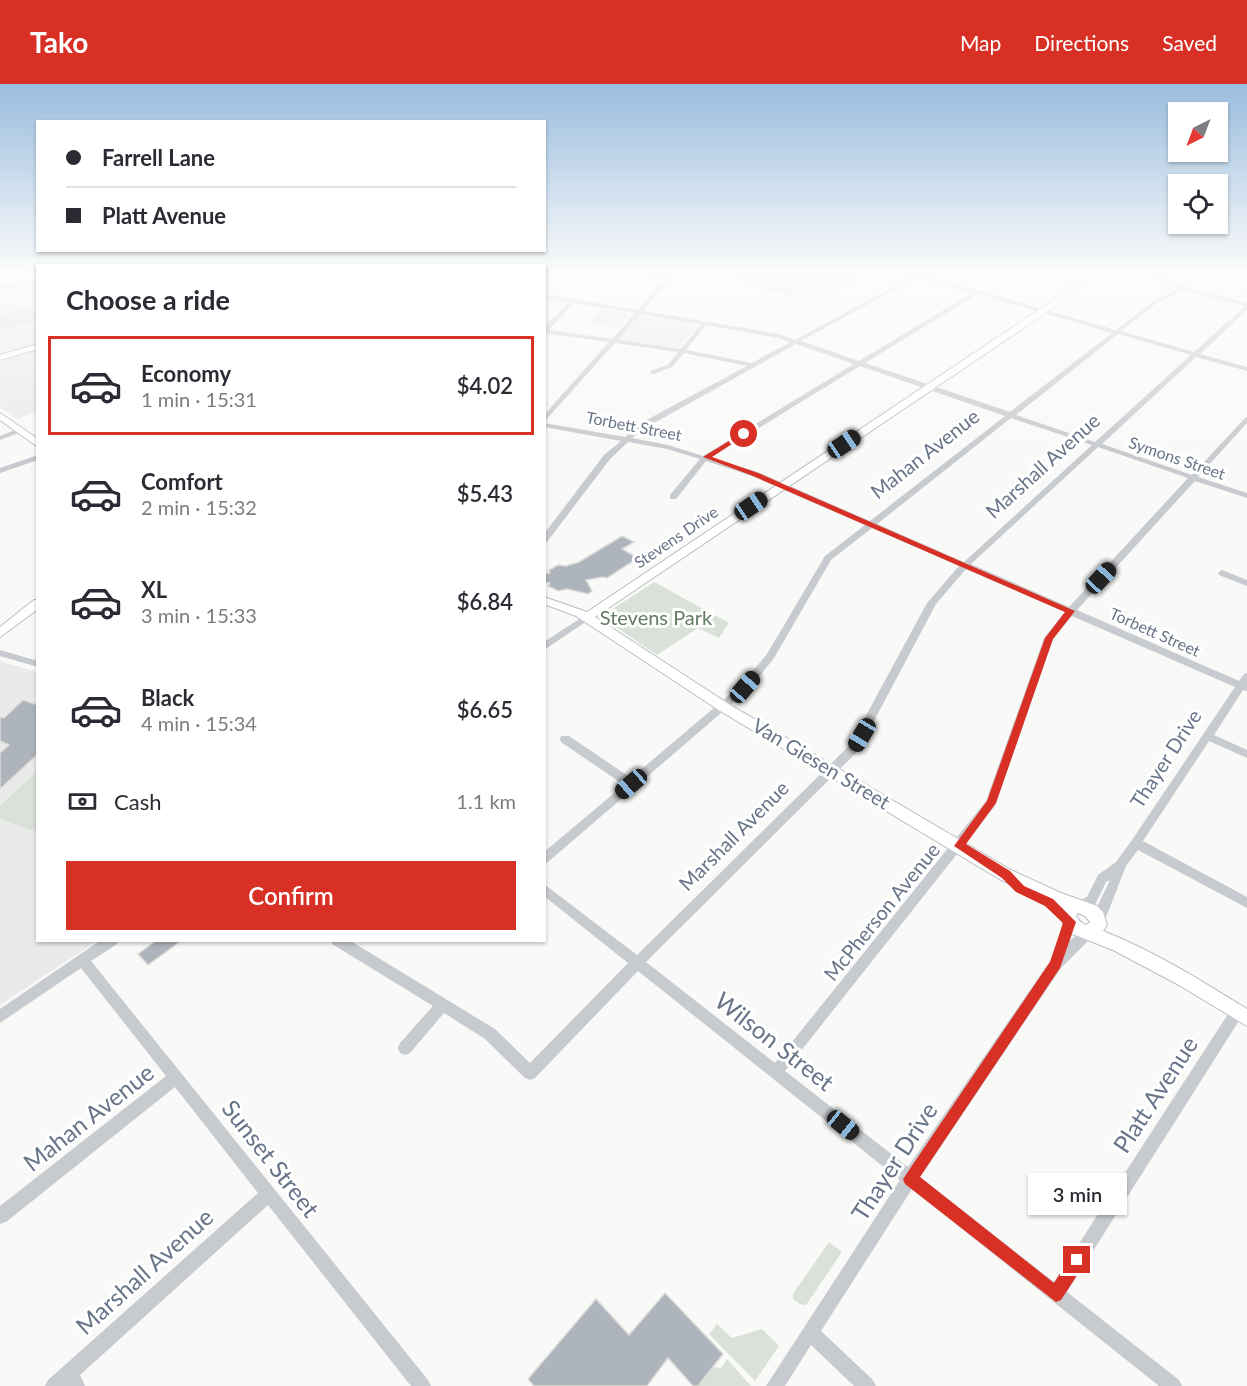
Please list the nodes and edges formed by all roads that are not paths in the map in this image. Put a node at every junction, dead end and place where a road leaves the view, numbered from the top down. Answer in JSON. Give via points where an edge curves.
{"nodes":[{"id":1,"x":564,"y":334,"type":"edge"},
{"id":2,"x":619,"y":334,"type":"edge"},
{"id":3,"x":697,"y":334,"type":"edge"},
{"id":4,"x":769,"y":334,"type":"edge"},
{"id":5,"x":810,"y":334,"type":"edge"},
{"id":6,"x":909,"y":334,"type":"edge"},
{"id":7,"x":1009,"y":334,"type":"edge"},
{"id":8,"x":1114,"y":334,"type":"edge"},
{"id":9,"x":1122,"y":334,"type":"edge"},
{"id":10,"x":1219,"y":334,"type":"edge"},
{"id":11,"x":613,"y":341,"type":"junction"},
{"id":12,"x":797,"y":341,"type":"junction"},
{"id":13,"x":36,"y":347,"type":"edge"},
{"id":14,"x":683,"y":351,"type":"junction"},
{"id":15,"x":1197,"y":355,"type":"junction"},
{"id":16,"x":0,"y":358,"type":"edge"},
{"id":17,"x":861,"y":363,"type":"junction"},
{"id":18,"x":753,"y":365,"type":"junction"},
{"id":19,"x":1247,"y":369,"type":"edge"},
{"id":20,"x":652,"y":372,"type":"dead end"},
{"id":21,"x":930,"y":386,"type":"junction"},
{"id":22,"x":1010,"y":414,"type":"junction"},
{"id":23,"x":0,"y":416,"type":"edge"},
{"id":24,"x":546,"y":418,"type":"edge"},
{"id":25,"x":1247,"y":419,"type":"edge"},
{"id":26,"x":546,"y":425,"type":"edge"},
{"id":27,"x":20,"y":431,"type":"junction"},
{"id":28,"x":0,"y":438,"type":"edge"},
{"id":29,"x":625,"y":439,"type":"junction"},
{"id":30,"x":36,"y":441,"type":"edge"},
{"id":31,"x":1098,"y":445,"type":"junction"},
{"id":32,"x":706,"y":457,"type":"junction"},
{"id":33,"x":36,"y":458,"type":"edge"},
{"id":34,"x":0,"y":471,"type":"edge"},
{"id":35,"x":1194,"y":478,"type":"junction"},
{"id":36,"x":782,"y":486,"type":"junction"},
{"id":37,"x":1247,"y":496,"type":"edge"},
{"id":38,"x":672,"y":497,"type":"dead end"},
{"id":39,"x":870,"y":524,"type":"junction"},
{"id":40,"x":546,"y":537,"type":"edge"},
{"id":41,"x":964,"y":566,"type":"junction"},
{"id":42,"x":1222,"y":573,"type":"dead end"},
{"id":43,"x":1247,"y":583,"type":"edge"},
{"id":44,"x":546,"y":601,"type":"edge"},
{"id":45,"x":36,"y":605,"type":"edge"},
{"id":46,"x":1071,"y":611,"type":"junction"},
{"id":47,"x":587,"y":618,"type":"junction"},
{"id":48,"x":0,"y":633,"type":"edge"},
{"id":49,"x":546,"y":646,"type":"edge"},
{"id":50,"x":0,"y":653,"type":"edge"},
{"id":51,"x":36,"y":663,"type":"edge"},
{"id":52,"x":1245,"y":683,"type":"edge"},
{"id":53,"x":722,"y":706,"type":"junction"},
{"id":54,"x":1207,"y":736,"type":"junction"},
{"id":55,"x":565,"y":739,"type":"dead end"},
{"id":56,"x":1247,"y":754,"type":"edge"},
{"id":57,"x":831,"y":770,"type":"junction"},
{"id":58,"x":631,"y":784,"type":"junction"},
{"id":59,"x":1137,"y":843,"type":"junction"},
{"id":60,"x":959,"y":846,"type":"junction"},
{"id":61,"x":546,"y":856,"type":"edge"},
{"id":62,"x":1120,"y":865,"type":"junction"},
{"id":63,"x":546,"y":891,"type":"edge"},
{"id":64,"x":1247,"y":903,"type":"edge"},
{"id":65,"x":1074,"y":914,"type":"junction"},
{"id":66,"x":1094,"y":927,"type":"junction"},
{"id":67,"x":109,"y":942,"type":"edge"},
{"id":68,"x":340,"y":942,"type":"edge"},
{"id":69,"x":83,"y":961,"type":"junction"},
{"id":70,"x":637,"y":963,"type":"junction"},
{"id":71,"x":1056,"y":964,"type":"junction"},
{"id":72,"x":442,"y":1006,"type":"junction"},
{"id":73,"x":1242,"y":1015,"type":"edge"},
{"id":74,"x":0,"y":1017,"type":"edge"},
{"id":75,"x":405,"y":1048,"type":"dead end"},
{"id":76,"x":776,"y":1072,"type":"junction"},
{"id":77,"x":177,"y":1077,"type":"junction"},
{"id":78,"x":910,"y":1179,"type":"junction"},
{"id":79,"x":269,"y":1194,"type":"junction"},
{"id":80,"x":0,"y":1216,"type":"edge"},
{"id":81,"x":1056,"y":1294,"type":"junction"},
{"id":82,"x":811,"y":1334,"type":"junction"},
{"id":83,"x":73,"y":1379,"type":"edge"},
{"id":84,"x":54,"y":1386,"type":"edge"},
{"id":85,"x":422,"y":1386,"type":"edge"},
{"id":86,"x":775,"y":1386,"type":"edge"},
{"id":87,"x":867,"y":1386,"type":"edge"},
{"id":88,"x":1173,"y":1386,"type":"edge"}],
"edges":[{"from":1,"to":11,"type":"street"},
{"from":2,"to":11,"type":"street"},
{"from":3,"to":14,"type":"street"},
{"from":4,"to":12,"type":"street","name":"Symons Street"},
{"from":5,"to":12,"type":"street"},
{"from":6,"to":17,"type":"street"},
{"from":7,"to":21,"type":"main road","name":"Stevens Drive"},
{"from":8,"to":22,"type":"street","name":"Mahan Avenue"},
{"from":9,"to":15,"type":"street"},
{"from":10,"to":15,"type":"street","name":"Marshall Avenue"},
{"from":11,"to":14,"type":"street"},
{"from":11,"to":24,"type":"street"},
{"from":12,"to":17,"type":"street","name":"Symons Street"},
{"from":12,"to":18,"type":"street"},
{"from":13,"to":16,"type":"main road"},
{"from":14,"to":18,"type":"street"},
{"from":14,"to":20,"type":"street","via":[[670,366]]},
{"from":15,"to":19,"type":"street"},
{"from":15,"to":31,"type":"street","name":"Marshall Avenue"},
{"from":17,"to":21,"type":"street","name":"Symons Street"},
{"from":17,"to":32,"type":"street"},
{"from":18,"to":29,"type":"street"},
{"from":21,"to":22,"type":"street","name":"Symons Street"},
{"from":21,"to":36,"type":"main road","name":"Stevens Drive"},
{"from":22,"to":31,"type":"street","name":"Symons Street"},
{"from":22,"to":39,"type":"street","name":"Mahan Avenue"},
{"from":23,"to":27,"type":"main road"},
{"from":25,"to":35,"type":"street","name":"McPherson Avenue"},
{"from":26,"to":29,"type":"street","name":"Torbett Street"},
{"from":27,"to":28,"type":"street"},
{"from":27,"to":30,"type":"main road"},
{"from":29,"to":32,"type":"street","name":"Torbett Street"},
{"from":29,"to":40,"type":"street","via":[[607,456]]},
{"from":31,"to":35,"type":"street","name":"Symons Street"},
{"from":31,"to":41,"type":"street","name":"Marshall Avenue"},
{"from":32,"to":36,"type":"street","name":"Torbett Street"},
{"from":32,"to":38,"type":"street"},
{"from":33,"to":34,"type":"street"},
{"from":35,"to":37,"type":"street","name":"Symons Street"},
{"from":35,"to":46,"type":"street","name":"McPherson Avenue"},
{"from":36,"to":39,"type":"street","name":"Torbett Street"},
{"from":36,"to":47,"type":"main road","name":"Stevens Drive"},
{"from":39,"to":41,"type":"street","name":"Torbett Street"},
{"from":39,"to":53,"type":"street","name":"Mahan Avenue","via":[[828,558],[771,656],[745,687]]},
{"from":41,"to":46,"type":"street","name":"Torbett Street"},
{"from":41,"to":57,"type":"street","name":"Marshall Avenue","via":[[932,603],[854,748]]},
{"from":42,"to":43,"type":"street"},
{"from":44,"to":47,"type":"main road","name":"Van Giesen Street"},
{"from":45,"to":48,"type":"main road"},
{"from":46,"to":52,"type":"street","name":"Torbett Street"},
{"from":46,"to":60,"type":"street","name":"McPherson Avenue","via":[[1049,638],[991,803]]},
{"from":47,"to":49,"type":"street","name":"Stevens Drive"},
{"from":47,"to":53,"type":"main road","name":"Van Giesen Street"},
{"from":50,"to":51,"type":"street"},
{"from":52,"to":54,"type":"street","name":"Thayer Drive"},
{"from":53,"to":57,"type":"main road","name":"Van Giesen Street"},
{"from":53,"to":58,"type":"street","name":"Mahan Avenue"},
{"from":54,"to":56,"type":"street"},
{"from":54,"to":59,"type":"street","name":"Thayer Drive"},
{"from":55,"to":58,"type":"street"},
{"from":57,"to":60,"type":"main road","name":"Van Giesen Street"},
{"from":57,"to":70,"type":"street","name":"Marshall Avenue"},
{"from":58,"to":61,"type":"street","name":"Mahan Avenue"},
{"from":59,"to":62,"type":"street","name":"Thayer Drive"},
{"from":59,"to":64,"type":"street"},
{"from":60,"to":65,"type":"main road","name":"Van Giesen Street","via":[[1006,874],[1020,889]]},
{"from":60,"to":76,"type":"street","name":"McPherson Avenue"},
{"from":62,"to":65,"type":"street","name":"Thayer Drive","via":[[1102,879],[1090,901]]},
{"from":62,"to":66,"type":"street","name":"Thayer Drive"},
{"from":63,"to":70,"type":"street","name":"Wilson Street"},
{"from":65,"to":66,"type":"main road","name":"Van Giesen Street","via":[[1076,928]]},
{"from":65,"to":71,"type":"street","name":"Thayer Drive"},
{"from":66,"to":71,"type":"street","name":"Thayer Drive"},
{"from":66,"to":73,"type":"main road"},
{"from":67,"to":69,"type":"street"},
{"from":68,"to":72,"type":"street"},
{"from":69,"to":74,"type":"street"},
{"from":69,"to":77,"type":"street","name":"Sunset Street"},
{"from":70,"to":72,"type":"street","name":"Marshall Avenue","via":[[530,1073],[490,1034]]},
{"from":70,"to":76,"type":"street","name":"Wilson Street"},
{"from":71,"to":78,"type":"street","name":"Thayer Drive"},
{"from":72,"to":75,"type":"street"},
{"from":73,"to":81,"type":"street","name":"Platt Avenue"},
{"from":76,"to":78,"type":"street","name":"Wilson Street"},
{"from":77,"to":79,"type":"street","name":"Sunset Street"},
{"from":77,"to":80,"type":"street","name":"Mahan Avenue"},
{"from":78,"to":81,"type":"street","name":"Wilson Street"},
{"from":78,"to":82,"type":"street","name":"Thayer Drive"},
{"from":79,"to":83,"type":"street","name":"Marshall Avenue"},
{"from":79,"to":85,"type":"street","name":"Sunset Street"},
{"from":81,"to":88,"type":"street","name":"Wilson Street"},
{"from":82,"to":86,"type":"street","name":"Thayer Drive"},
{"from":82,"to":87,"type":"street"},
{"from":83,"to":84,"type":"street","name":"Marshall Avenue"}]}
